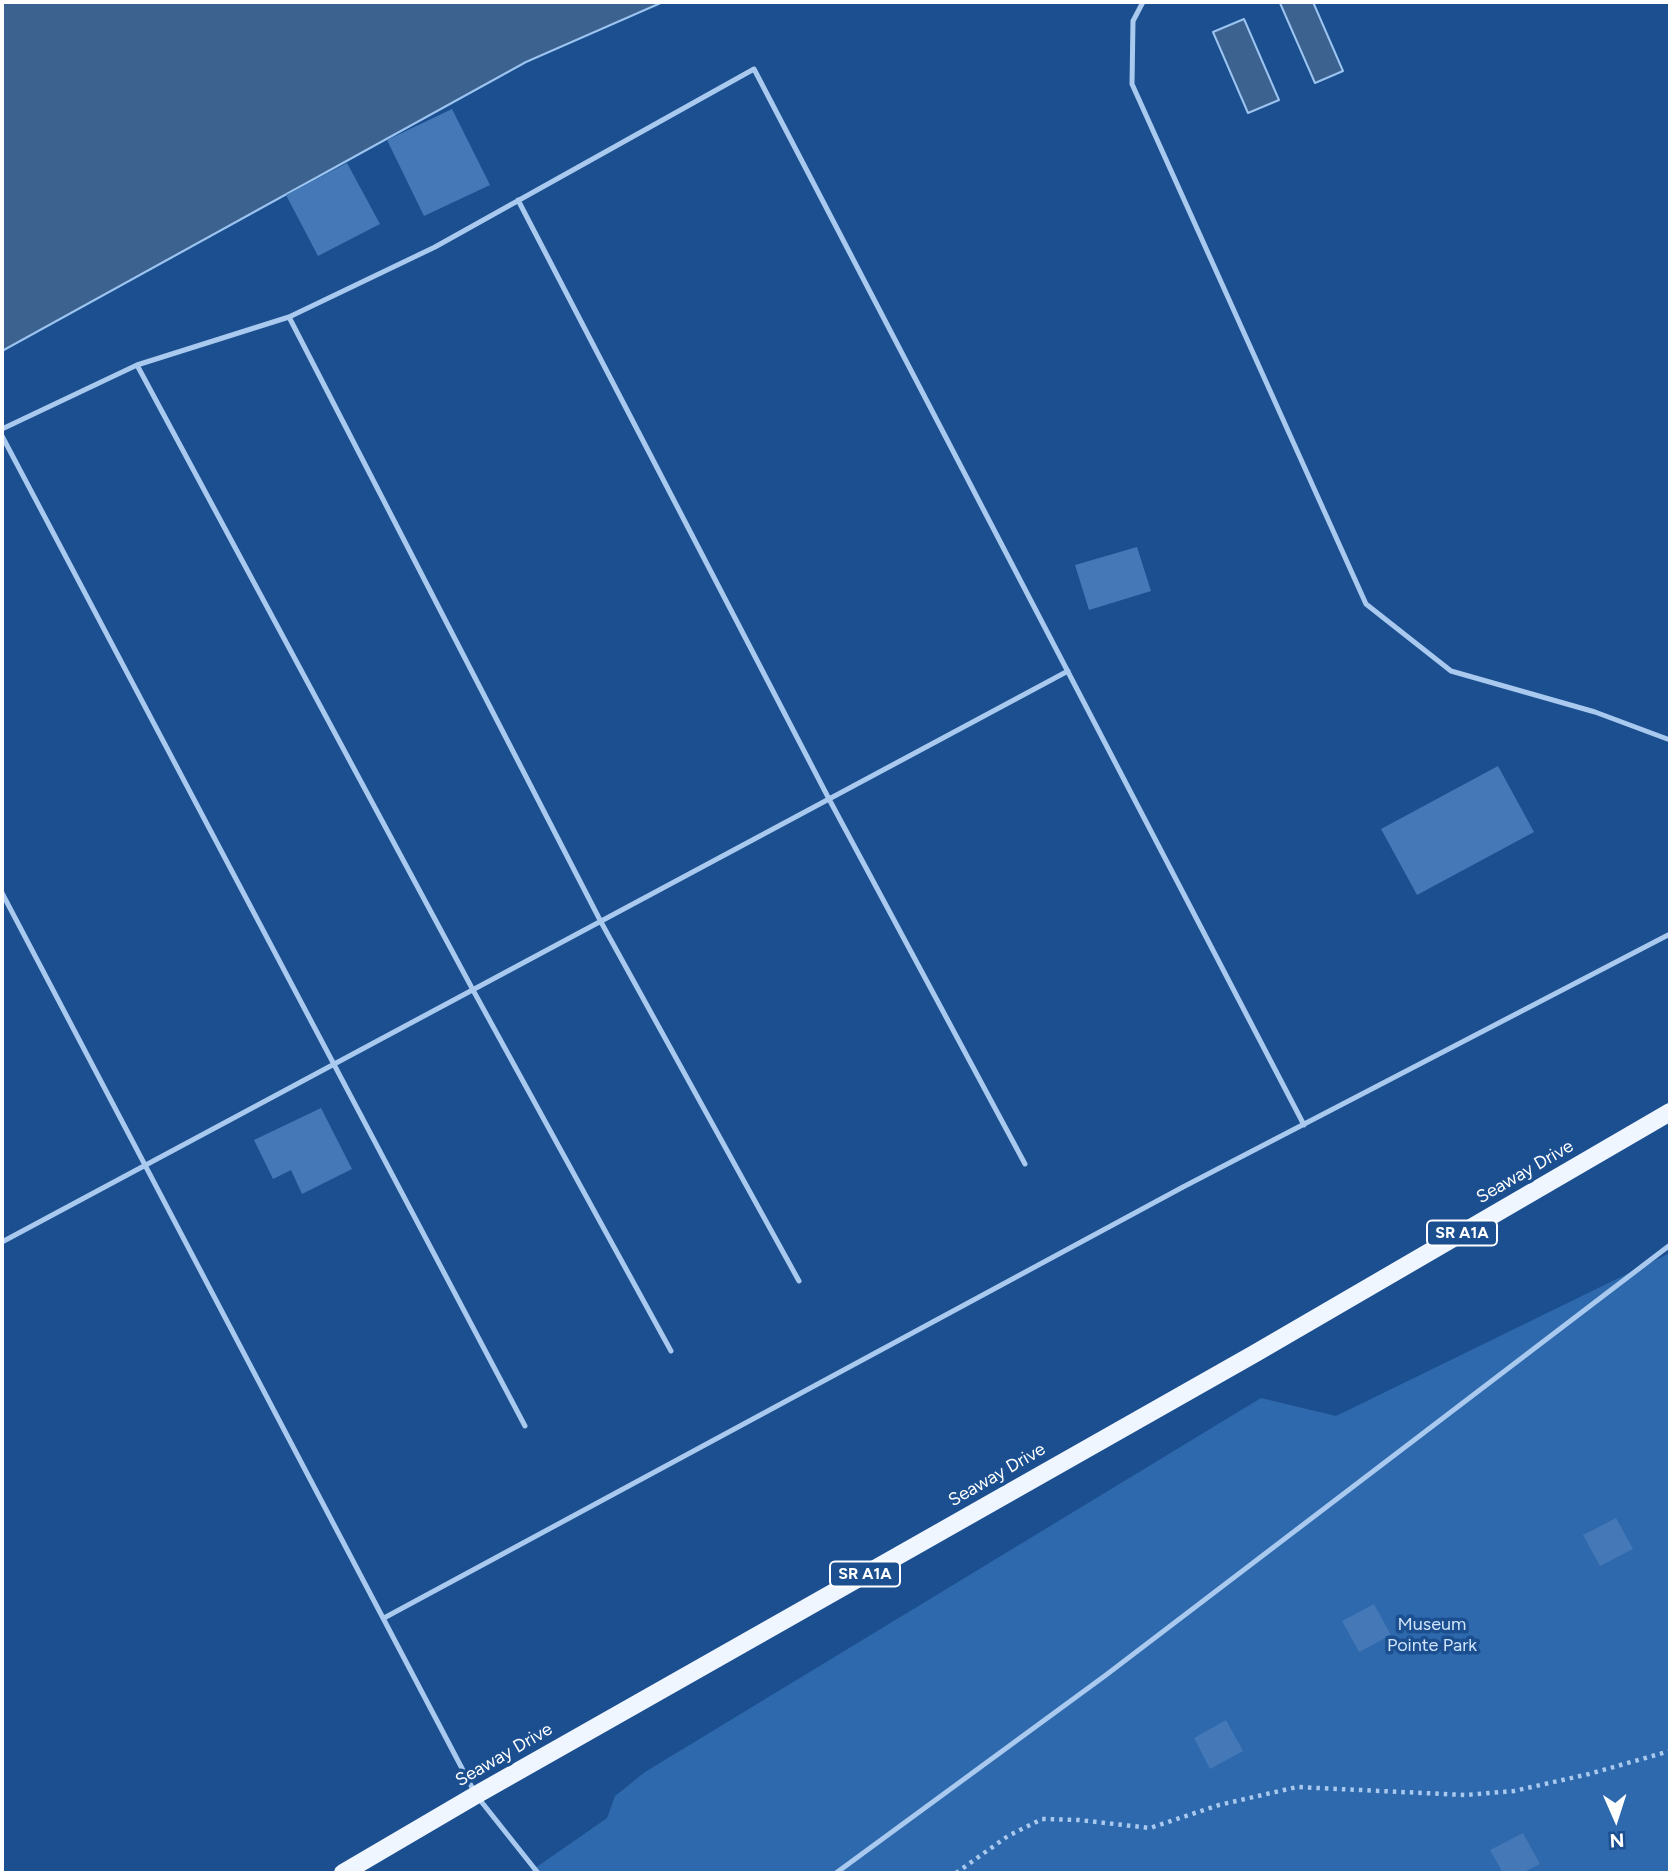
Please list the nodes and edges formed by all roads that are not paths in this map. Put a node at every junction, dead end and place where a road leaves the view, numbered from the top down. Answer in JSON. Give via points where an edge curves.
{"nodes":[{"id":1,"x":1143,"y":2,"type":"edge"},
{"id":2,"x":518,"y":201,"type":"junction"},
{"id":3,"x":289,"y":317,"type":"junction"},
{"id":4,"x":137,"y":365,"type":"junction"},
{"id":5,"x":2,"y":429,"type":"edge"},
{"id":6,"x":2,"y":436,"type":"edge"},
{"id":7,"x":1068,"y":671,"type":"junction"},
{"id":8,"x":1670,"y":740,"type":"edge"},
{"id":9,"x":829,"y":799,"type":"junction"},
{"id":10,"x":2,"y":893,"type":"edge"},
{"id":11,"x":601,"y":922,"type":"junction"},
{"id":12,"x":1670,"y":934,"type":"edge"},
{"id":13,"x":473,"y":990,"type":"junction"},
{"id":14,"x":334,"y":1066,"type":"junction"},
{"id":15,"x":1670,"y":1112,"type":"edge"},
{"id":16,"x":1304,"y":1125,"type":"junction"},
{"id":17,"x":1025,"y":1164,"type":"dead end"},
{"id":18,"x":146,"y":1167,"type":"junction"},
{"id":19,"x":2,"y":1242,"type":"edge"},
{"id":20,"x":1670,"y":1245,"type":"edge"},
{"id":21,"x":799,"y":1281,"type":"dead end"},
{"id":22,"x":671,"y":1351,"type":"dead end"},
{"id":23,"x":525,"y":1426,"type":"dead end"},
{"id":24,"x":384,"y":1618,"type":"junction"},
{"id":25,"x":476,"y":1795,"type":"junction"},
{"id":26,"x":343,"y":1873,"type":"edge"},
{"id":27,"x":538,"y":1873,"type":"edge"},
{"id":28,"x":836,"y":1873,"type":"edge"}],
"edges":[{"from":1,"to":8,"type":"lane","via":[[1133,21],[1132,84],[1366,604],[1451,671],[1595,712]]},
{"from":2,"to":3,"type":"lane","via":[[435,247]]},
{"from":2,"to":7,"type":"lane","via":[[754,69]]},
{"from":2,"to":9,"type":"lane"},
{"from":3,"to":4,"type":"lane"},
{"from":3,"to":11,"type":"lane"},
{"from":4,"to":5,"type":"lane"},
{"from":4,"to":13,"type":"lane"},
{"from":6,"to":14,"type":"lane"},
{"from":7,"to":9,"type":"lane"},
{"from":7,"to":16,"type":"lane"},
{"from":9,"to":11,"type":"lane"},
{"from":9,"to":17,"type":"lane"},
{"from":10,"to":18,"type":"lane"},
{"from":11,"to":13,"type":"lane"},
{"from":11,"to":21,"type":"lane"},
{"from":12,"to":16,"type":"lane"},
{"from":13,"to":14,"type":"lane"},
{"from":13,"to":22,"type":"lane"},
{"from":14,"to":18,"type":"lane"},
{"from":14,"to":23,"type":"lane"},
{"from":15,"to":25,"type":"main road","name":"Seaway Drive","number":"SR A1A","via":[[1254,1354]]},
{"from":16,"to":24,"type":"lane"},
{"from":18,"to":19,"type":"lane"},
{"from":18,"to":24,"type":"lane"},
{"from":20,"to":28,"type":"lane","via":[[1106,1675]]},
{"from":24,"to":25,"type":"lane"},
{"from":25,"to":26,"type":"main road","name":"Seaway Drive","number":"SR A1A"},
{"from":25,"to":27,"type":"lane"}]}
